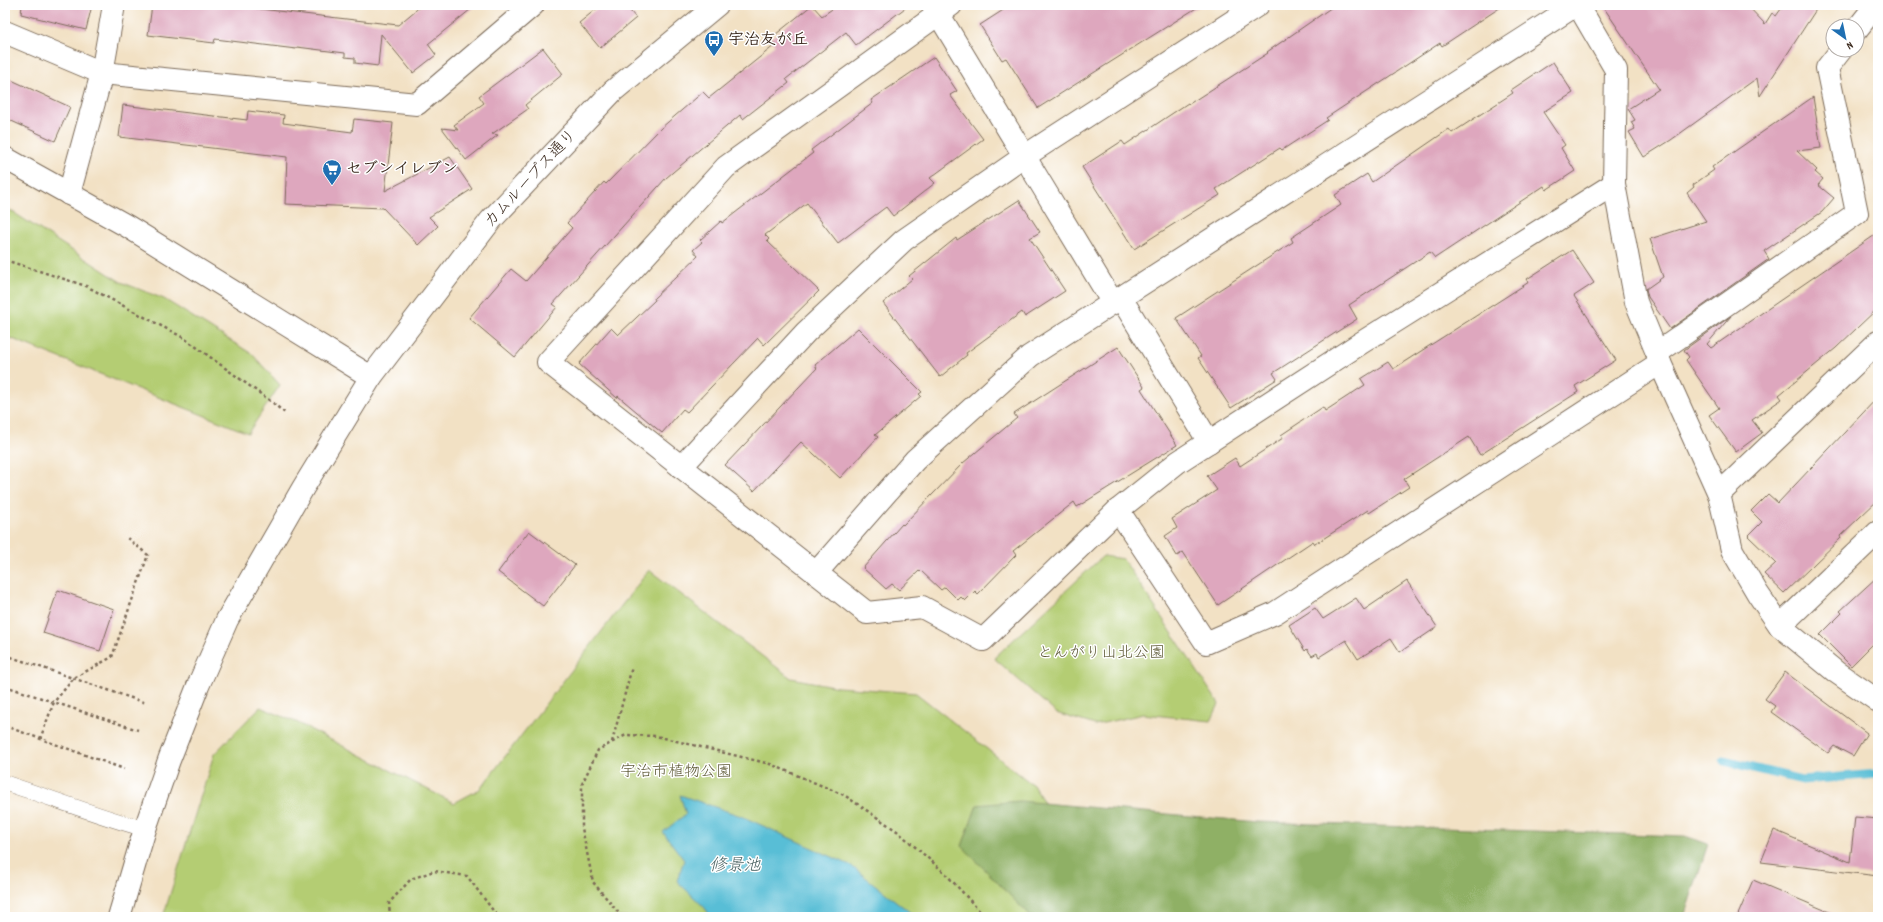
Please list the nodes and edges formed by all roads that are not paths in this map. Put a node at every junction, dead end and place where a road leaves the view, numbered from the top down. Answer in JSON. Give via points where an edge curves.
{"nodes":[{"id":1,"x":114,"y":5,"type":"edge"},
{"id":2,"x":533,"y":5,"type":"edge"},
{"id":3,"x":717,"y":5,"type":"edge"},
{"id":4,"x":1258,"y":5,"type":"edge"},
{"id":5,"x":1577,"y":5,"type":"edge"},
{"id":6,"x":1877,"y":6,"type":"edge"},
{"id":7,"x":941,"y":8,"type":"edge"},
{"id":8,"x":1865,"y":20,"type":"edge"},
{"id":9,"x":5,"y":32,"type":"edge"},
{"id":10,"x":1835,"y":58,"type":"edge"},
{"id":11,"x":102,"y":73,"type":"junction"},
{"id":12,"x":1025,"y":156,"type":"junction"},
{"id":13,"x":5,"y":158,"type":"edge"},
{"id":14,"x":1614,"y":184,"type":"junction"},
{"id":15,"x":70,"y":194,"type":"junction"},
{"id":16,"x":1117,"y":301,"type":"junction"},
{"id":17,"x":1878,"y":342,"type":"edge"},
{"id":18,"x":1659,"y":358,"type":"junction"},
{"id":19,"x":371,"y":377,"type":"junction"},
{"id":20,"x":1209,"y":442,"type":"junction"},
{"id":21,"x":681,"y":467,"type":"junction"},
{"id":22,"x":1719,"y":494,"type":"junction"},
{"id":23,"x":1118,"y":510,"type":"junction"},
{"id":24,"x":1878,"y":532,"type":"edge"},
{"id":25,"x":816,"y":573,"type":"junction"},
{"id":26,"x":1780,"y":626,"type":"junction"},
{"id":27,"x":1878,"y":701,"type":"edge"},
{"id":28,"x":5,"y":783,"type":"edge"},
{"id":29,"x":145,"y":829,"type":"junction"},
{"id":30,"x":119,"y":917,"type":"edge"}],
"edges":[{"from":1,"to":11,"type":"street"},
{"from":2,"to":11,"type":"street","via":[[417,104]]},
{"from":3,"to":19,"type":"street","name":"カムループス通り","via":[[613,91],[496,215]]},
{"from":4,"to":12,"type":"street"},
{"from":5,"to":14,"type":"street","via":[[1616,70]]},
{"from":5,"to":16,"type":"street"},
{"from":6,"to":8,"type":"street"},
{"from":7,"to":12,"type":"street"},
{"from":7,"to":21,"type":"street","via":[[726,167],[548,362]]},
{"from":9,"to":11,"type":"street"},
{"from":10,"to":18,"type":"street","via":[[1827,68],[1857,213]]},
{"from":11,"to":15,"type":"street"},
{"from":12,"to":16,"type":"street"},
{"from":12,"to":21,"type":"street","via":[[904,240],[806,332]]},
{"from":13,"to":15,"type":"street"},
{"from":14,"to":18,"type":"street","via":[[1636,302]]},
{"from":14,"to":20,"type":"street"},
{"from":15,"to":19,"type":"street","via":[[127,226]]},
{"from":16,"to":20,"type":"street"},
{"from":16,"to":25,"type":"street","via":[[1030,356],[915,460]]},
{"from":17,"to":22,"type":"street"},
{"from":18,"to":22,"type":"street"},
{"from":18,"to":23,"type":"street","via":[[1275,613],[1206,643]]},
{"from":19,"to":29,"type":"street","name":"カムループス通り","via":[[227,620],[198,686]]},
{"from":20,"to":23,"type":"street","via":[[1178,462]]},
{"from":21,"to":25,"type":"street"},
{"from":22,"to":26,"type":"street","via":[[1732,550]]},
{"from":23,"to":25,"type":"street","via":[[983,640],[922,607],[867,613]]},
{"from":24,"to":26,"type":"street"},
{"from":26,"to":27,"type":"street","via":[[1836,672]]},
{"from":28,"to":29,"type":"lane","via":[[108,819]]},
{"from":29,"to":30,"type":"street","name":"カムループス通り"}]}
